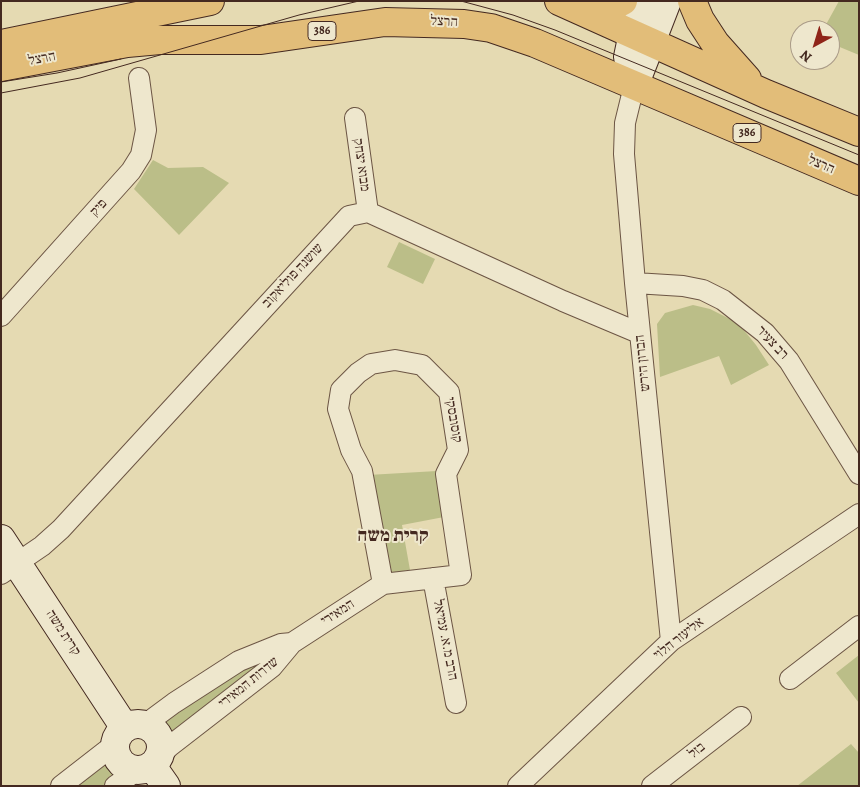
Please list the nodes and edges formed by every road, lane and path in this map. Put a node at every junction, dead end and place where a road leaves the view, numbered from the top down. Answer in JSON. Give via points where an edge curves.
{"nodes":[{"id":1,"x":210,"y":1,"type":"edge"},
{"id":2,"x":560,"y":1,"type":"edge"},
{"id":3,"x":623,"y":1,"type":"edge"},
{"id":4,"x":646,"y":1,"type":"edge"},
{"id":5,"x":668,"y":1,"type":"edge"},
{"id":6,"x":692,"y":1,"type":"edge"},
{"id":7,"x":587,"y":12,"type":"junction"},
{"id":8,"x":642,"y":37,"type":"junction"},
{"id":9,"x":1,"y":44,"type":"edge"},
{"id":10,"x":1,"y":67,"type":"edge"},
{"id":11,"x":140,"y":78,"type":"dead end"},
{"id":12,"x":634,"y":86,"type":"junction"},
{"id":13,"x":766,"y":94,"type":"junction"},
{"id":14,"x":355,"y":118,"type":"dead end"},
{"id":15,"x":859,"y":132,"type":"edge"},
{"id":16,"x":859,"y":181,"type":"edge"},
{"id":17,"x":368,"y":212,"type":"junction"},
{"id":18,"x":634,"y":283,"type":"junction"},
{"id":19,"x":1,"y":316,"type":"edge"},
{"id":20,"x":639,"y":333,"type":"junction"},
{"id":21,"x":859,"y":474,"type":"edge"},
{"id":22,"x":859,"y":514,"type":"edge"},
{"id":23,"x":1,"y":538,"type":"edge"},
{"id":24,"x":10,"y":569,"type":"edge"},
{"id":25,"x":433,"y":578,"type":"junction"},
{"id":26,"x":383,"y":584,"type":"junction"},
{"id":27,"x":859,"y":626,"type":"edge"},
{"id":28,"x":671,"y":641,"type":"junction"},
{"id":29,"x":292,"y":643,"type":"junction"},
{"id":30,"x":790,"y":679,"type":"dead end"},
{"id":31,"x":456,"y":703,"type":"dead end"},
{"id":32,"x":741,"y":717,"type":"dead end"},
{"id":33,"x":126,"y":732,"type":"junction"},
{"id":34,"x":154,"y":770,"type":"edge"},
{"id":35,"x":530,"y":782,"type":"edge"},
{"id":36,"x":61,"y":786,"type":"edge"},
{"id":37,"x":115,"y":786,"type":"edge"},
{"id":38,"x":652,"y":786,"type":"edge"}],
"edges":[{"from":1,"to":9,"type":"main road","name":"הרצל"},
{"from":2,"to":7,"type":"main road"},
{"from":3,"to":7,"type":"main road","via":[[606,10]]},
{"from":4,"to":8,"type":"street"},
{"from":5,"to":8,"type":"street"},
{"from":6,"to":13,"type":"main road","via":[[700,20],[728,59]]},
{"from":7,"to":8,"type":"main road"},
{"from":8,"to":12,"type":"street"},
{"from":8,"to":13,"type":"main road"},
{"from":10,"to":12,"type":"main road","name":"הרצל","number":"386","via":[[126,42],[261,40],[362,24],[434,22],[464,24],[513,34]]},
{"from":11,"to":19,"type":"street","name":"פיק","via":[[146,130],[141,155],[127,176]]},
{"from":12,"to":16,"type":"main road","name":"הרצל","number":"386"},
{"from":12,"to":18,"type":"street","name":"הברון הירש","via":[[624,139]]},
{"from":13,"to":15,"type":"main road"},
{"from":14,"to":17,"type":"street","name":"מבוא יצחק"},
{"from":17,"to":20,"type":"street"},
{"from":17,"to":24,"type":"street","name":"שושנה פוליאקוב","via":[[349,216],[80,508],[42,546]]},
{"from":18,"to":20,"type":"street","name":"הברון הירש"},
{"from":18,"to":21,"type":"street","name":"רב צעיר","via":[[703,290],[723,300],[765,333],[789,361]]},
{"from":20,"to":28,"type":"street","name":"הברון הירש"},
{"from":22,"to":28,"type":"street","name":"אליעזר הלוי"},
{"from":23,"to":24,"type":"street","name":"קרית משה"},
{"from":24,"to":33,"type":"street","name":"קרית משה"},
{"from":25,"to":26,"type":"street","name":"קוסובסקי"},
{"from":25,"to":26,"type":"street","name":"קוסובסקי","via":[[461,575],[446,474],[458,450],[449,392],[422,365],[395,360],[371,364],[358,373],[341,390],[338,409],[362,472]]},
{"from":25,"to":31,"type":"street","name":"הרב מ.א. עמיאל"},
{"from":26,"to":29,"type":"street","name":"המאירי"},
{"from":27,"to":30,"type":"street"},
{"from":28,"to":35,"type":"street","name":"אליעזר הלוי"},
{"from":29,"to":33,"type":"street","name":"שדרות המאירי","via":[[281,644],[239,661],[151,720]]},
{"from":29,"to":34,"type":"street","name":"שדרות המאירי","via":[[272,667],[170,746]]},
{"from":32,"to":38,"type":"street","name":"בזל"},
{"from":33,"to":34,"type":"street","via":[[119,759],[124,765]]},
{"from":33,"to":34,"type":"street","via":[[145,724],[158,734],[162,749]]},
{"from":33,"to":36,"type":"street","name":"שדרות המאירי"},
{"from":34,"to":37,"type":"street","name":"שדרות המאירי"}]}
